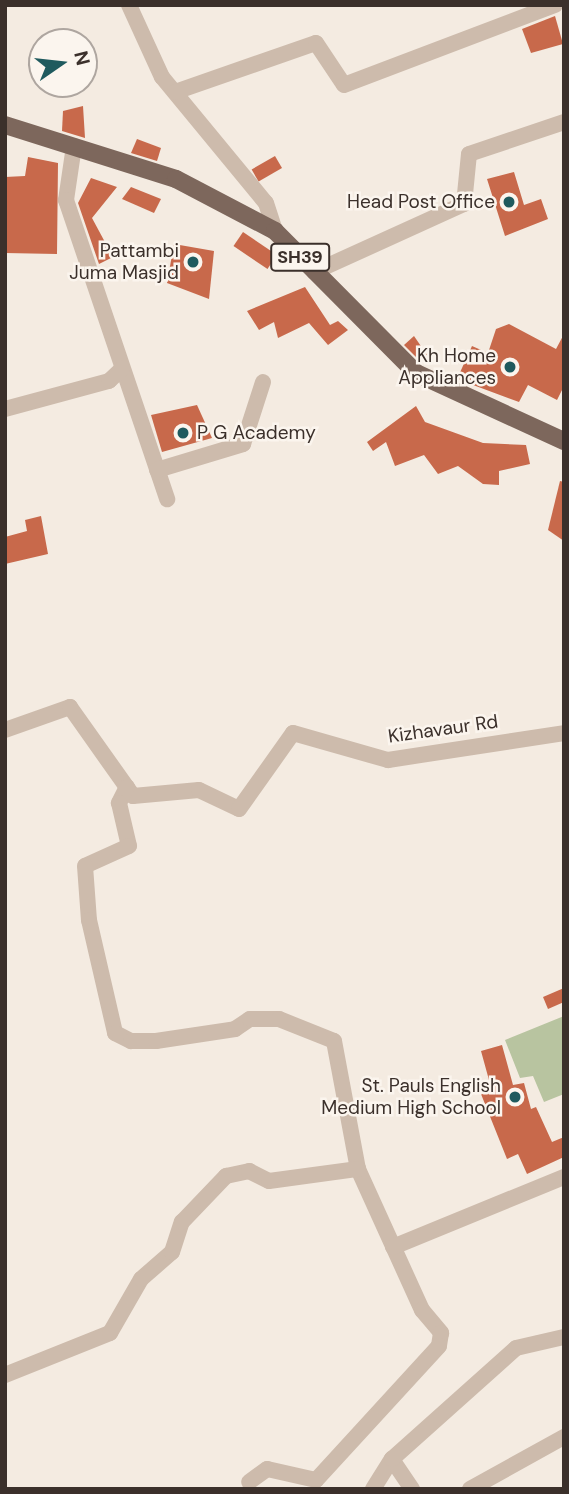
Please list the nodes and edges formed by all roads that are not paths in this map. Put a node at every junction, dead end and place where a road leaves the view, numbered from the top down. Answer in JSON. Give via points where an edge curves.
{"nodes":[{"id":1,"x":129,"y":5,"type":"edge"},
{"id":2,"x":555,"y":5,"type":"edge"},
{"id":3,"x":175,"y":92,"type":"junction"},
{"id":4,"x":564,"y":122,"type":"edge"},
{"id":5,"x":5,"y":125,"type":"edge"},
{"id":6,"x":74,"y":146,"type":"junction"},
{"id":7,"x":275,"y":231,"type":"junction"},
{"id":8,"x":314,"y":272,"type":"junction"},
{"id":9,"x":122,"y":369,"type":"junction"},
{"id":10,"x":262,"y":382,"type":"dead end"},
{"id":11,"x":5,"y":409,"type":"edge"},
{"id":12,"x":564,"y":441,"type":"edge"},
{"id":13,"x":157,"y":470,"type":"junction"},
{"id":14,"x":167,"y":499,"type":"dead end"},
{"id":15,"x":5,"y":730,"type":"edge"},
{"id":16,"x":564,"y":733,"type":"edge"},
{"id":17,"x":127,"y":787,"type":"junction"},
{"id":18,"x":358,"y":1169,"type":"junction"},
{"id":19,"x":564,"y":1177,"type":"edge"},
{"id":20,"x":393,"y":1247,"type":"junction"},
{"id":21,"x":564,"y":1337,"type":"edge"},
{"id":22,"x":5,"y":1375,"type":"edge"},
{"id":23,"x":564,"y":1437,"type":"edge"},
{"id":24,"x":392,"y":1459,"type":"junction"},
{"id":25,"x":249,"y":1482,"type":"dead end"},
{"id":26,"x":373,"y":1489,"type":"edge"},
{"id":27,"x":412,"y":1489,"type":"edge"},
{"id":28,"x":470,"y":1489,"type":"edge"}],
"edges":[{"from":1,"to":3,"type":"street","via":[[130,19]]},
{"from":2,"to":3,"type":"street","via":[[344,85],[316,43]]},
{"from":3,"to":7,"type":"street","via":[[265,203]]},
{"from":4,"to":8,"type":"street","via":[[469,154],[464,204]]},
{"from":5,"to":6,"type":"main road","number":"SH39"},
{"from":6,"to":7,"type":"main road","number":"SH39","via":[[177,178]]},
{"from":6,"to":9,"type":"street","via":[[66,200]]},
{"from":7,"to":8,"type":"main road","number":"SH39"},
{"from":8,"to":12,"type":"main road","number":"SH39","via":[[416,373]]},
{"from":9,"to":11,"type":"street","via":[[109,382]]},
{"from":9,"to":13,"type":"street"},
{"from":10,"to":13,"type":"street","via":[[243,444]]},
{"from":13,"to":14,"type":"street"},
{"from":15,"to":17,"type":"street","via":[[70,707]]},
{"from":16,"to":17,"type":"street","name":"Kizhavaur Rd","via":[[388,760],[293,733],[239,809],[199,789],[133,796]]},
{"from":17,"to":18,"type":"street","via":[[120,803],[129,846],[85,866],[89,920],[115,1033],[131,1041],[156,1041],[235,1029],[250,1020],[279,1019],[334,1041]]},
{"from":18,"to":20,"type":"street"},
{"from":18,"to":22,"type":"street","via":[[269,1181],[249,1171],[226,1176],[182,1222],[172,1252],[141,1279],[110,1333]]},
{"from":19,"to":20,"type":"street"},
{"from":20,"to":25,"type":"street","via":[[422,1310],[441,1333],[439,1346],[316,1480],[267,1469]]},
{"from":21,"to":24,"type":"street","via":[[516,1348]]},
{"from":23,"to":28,"type":"street"},
{"from":24,"to":26,"type":"street"},
{"from":24,"to":27,"type":"street"}]}
